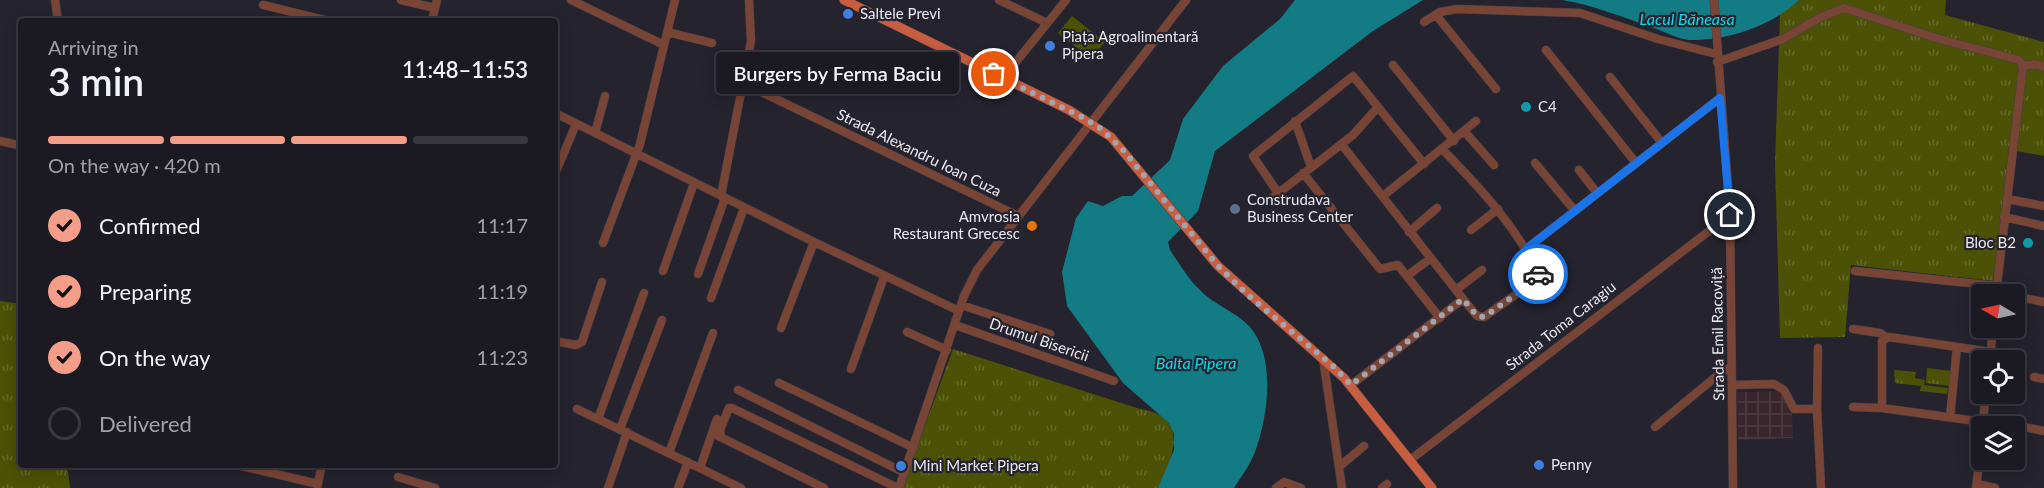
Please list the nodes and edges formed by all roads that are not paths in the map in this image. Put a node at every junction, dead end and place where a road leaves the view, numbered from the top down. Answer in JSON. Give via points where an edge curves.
{"nodes":[{"id":1,"x":55,"y":0,"type":"edge"},
{"id":2,"x":401,"y":0,"type":"edge"},
{"id":3,"x":572,"y":0,"type":"edge"},
{"id":4,"x":675,"y":0,"type":"edge"},
{"id":5,"x":749,"y":0,"type":"edge"},
{"id":6,"x":844,"y":0,"type":"edge"},
{"id":7,"x":999,"y":0,"type":"edge"},
{"id":8,"x":1066,"y":0,"type":"edge"},
{"id":9,"x":1186,"y":0,"type":"edge"},
{"id":10,"x":1714,"y":0,"type":"edge"},
{"id":11,"x":856,"y":3,"type":"edge"},
{"id":12,"x":436,"y":4,"type":"edge"},
{"id":13,"x":263,"y":5,"type":"dead end"},
{"id":14,"x":1436,"y":15,"type":"junction"},
{"id":15,"x":58,"y":18,"type":"edge"},
{"id":16,"x":317,"y":18,"type":"edge"},
{"id":17,"x":1424,"y":22,"type":"dead end"},
{"id":18,"x":1047,"y":23,"type":"junction"},
{"id":19,"x":667,"y":32,"type":"junction"},
{"id":20,"x":711,"y":44,"type":"dead end"},
{"id":21,"x":664,"y":45,"type":"junction"},
{"id":22,"x":1546,"y":50,"type":"dead end"},
{"id":23,"x":1717,"y":58,"type":"junction"},
{"id":24,"x":1393,"y":65,"type":"dead end"},
{"id":25,"x":2023,"y":66,"type":"junction"},
{"id":26,"x":2044,"y":67,"type":"edge"},
{"id":27,"x":1610,"y":77,"type":"dead end"},
{"id":28,"x":1003,"y":78,"type":"junction"},
{"id":29,"x":743,"y":83,"type":"junction"},
{"id":30,"x":1496,"y":89,"type":"dead end"},
{"id":31,"x":605,"y":96,"type":"dead end"},
{"id":32,"x":1720,"y":98,"type":"junction"},
{"id":33,"x":1378,"y":107,"type":"junction"},
{"id":34,"x":558,"y":115,"type":"edge"},
{"id":35,"x":1295,"y":121,"type":"junction"},
{"id":36,"x":1476,"y":121,"type":"dead end"},
{"id":37,"x":1090,"y":122,"type":"junction"},
{"id":38,"x":576,"y":124,"type":"junction"},
{"id":39,"x":1464,"y":132,"type":"junction"},
{"id":40,"x":595,"y":134,"type":"junction"},
{"id":41,"x":0,"y":141,"type":"edge"},
{"id":42,"x":1454,"y":141,"type":"junction"},
{"id":43,"x":1662,"y":143,"type":"junction"},
{"id":44,"x":18,"y":145,"type":"dead end"},
{"id":45,"x":1341,"y":145,"type":"junction"},
{"id":46,"x":1443,"y":150,"type":"junction"},
{"id":47,"x":636,"y":154,"type":"junction"},
{"id":48,"x":1535,"y":163,"type":"dead end"},
{"id":49,"x":1636,"y":163,"type":"junction"},
{"id":50,"x":1424,"y":164,"type":"junction"},
{"id":51,"x":1494,"y":165,"type":"dead end"},
{"id":52,"x":558,"y":167,"type":"edge"},
{"id":53,"x":1311,"y":168,"type":"junction"},
{"id":54,"x":1579,"y":170,"type":"dead end"},
{"id":55,"x":1303,"y":173,"type":"junction"},
{"id":56,"x":694,"y":183,"type":"junction"},
{"id":57,"x":1278,"y":193,"type":"junction"},
{"id":58,"x":1597,"y":193,"type":"junction"},
{"id":59,"x":1383,"y":196,"type":"junction"},
{"id":60,"x":723,"y":197,"type":"junction"},
{"id":61,"x":2007,"y":199,"type":"junction"},
{"id":62,"x":1267,"y":202,"type":"dead end"},
{"id":63,"x":2044,"y":206,"type":"edge"},
{"id":64,"x":744,"y":208,"type":"junction"},
{"id":65,"x":1437,"y":208,"type":"dead end"},
{"id":66,"x":1498,"y":209,"type":"junction"},
{"id":67,"x":1575,"y":211,"type":"junction"},
{"id":68,"x":1730,"y":215,"type":"junction"},
{"id":69,"x":1018,"y":216,"type":"junction"},
{"id":70,"x":2004,"y":218,"type":"junction"},
{"id":71,"x":2044,"y":226,"type":"edge"},
{"id":72,"x":1472,"y":230,"type":"dead end"},
{"id":73,"x":1409,"y":232,"type":"junction"},
{"id":74,"x":814,"y":242,"type":"junction"},
{"id":75,"x":603,"y":243,"type":"dead end"},
{"id":76,"x":1526,"y":249,"type":"junction"},
{"id":77,"x":1431,"y":258,"type":"junction"},
{"id":78,"x":1482,"y":270,"type":"dead end"},
{"id":79,"x":663,"y":271,"type":"dead end"},
{"id":80,"x":1855,"y":271,"type":"dead end"},
{"id":81,"x":698,"y":274,"type":"dead end"},
{"id":82,"x":1407,"y":276,"type":"junction"},
{"id":83,"x":884,"y":277,"type":"junction"},
{"id":84,"x":602,"y":282,"type":"dead end"},
{"id":85,"x":1999,"y":284,"type":"edge"},
{"id":86,"x":1971,"y":287,"type":"edge"},
{"id":87,"x":1456,"y":290,"type":"junction"},
{"id":88,"x":644,"y":293,"type":"dead end"},
{"id":89,"x":711,"y":298,"type":"dead end"},
{"id":90,"x":2025,"y":298,"type":"edge"},
{"id":91,"x":1463,"y":299,"type":"junction"},
{"id":92,"x":2044,"y":302,"type":"edge"},
{"id":93,"x":960,"y":308,"type":"junction"},
{"id":94,"x":1440,"y":318,"type":"junction"},
{"id":95,"x":662,"y":320,"type":"dead end"},
{"id":96,"x":955,"y":325,"type":"junction"},
{"id":97,"x":781,"y":328,"type":"dead end"},
{"id":98,"x":1853,"y":329,"type":"dead end"},
{"id":99,"x":907,"y":332,"type":"dead end"},
{"id":100,"x":713,"y":333,"type":"dead end"},
{"id":101,"x":1050,"y":334,"type":"dead end"},
{"id":102,"x":1886,"y":338,"type":"junction"},
{"id":103,"x":558,"y":342,"type":"edge"},
{"id":104,"x":1957,"y":347,"type":"junction"},
{"id":105,"x":1818,"y":348,"type":"dead end"},
{"id":106,"x":947,"y":351,"type":"junction"},
{"id":107,"x":1971,"y":351,"type":"edge"},
{"id":108,"x":1322,"y":357,"type":"junction"},
{"id":109,"x":1732,"y":368,"type":"junction"},
{"id":110,"x":850,"y":369,"type":"dead end"},
{"id":111,"x":1337,"y":370,"type":"junction"},
{"id":112,"x":2034,"y":377,"type":"dead end"},
{"id":113,"x":1326,"y":379,"type":"junction"},
{"id":114,"x":2044,"y":379,"type":"edge"},
{"id":115,"x":1114,"y":381,"type":"dead end"},
{"id":116,"x":779,"y":383,"type":"dead end"},
{"id":117,"x":1351,"y":385,"type":"junction"},
{"id":118,"x":1732,"y":385,"type":"junction"},
{"id":119,"x":738,"y":390,"type":"dead end"},
{"id":120,"x":1852,"y":407,"type":"dead end"},
{"id":121,"x":1882,"y":408,"type":"junction"},
{"id":122,"x":1816,"y":409,"type":"junction"},
{"id":123,"x":577,"y":410,"type":"dead end"},
{"id":124,"x":1950,"y":417,"type":"junction"},
{"id":125,"x":598,"y":419,"type":"junction"},
{"id":126,"x":717,"y":419,"type":"dead end"},
{"id":127,"x":1971,"y":420,"type":"edge"},
{"id":128,"x":1655,"y":427,"type":"dead end"},
{"id":129,"x":2025,"y":428,"type":"edge"},
{"id":130,"x":623,"y":431,"type":"junction"},
{"id":131,"x":2044,"y":431,"type":"edge"},
{"id":132,"x":712,"y":433,"type":"junction"},
{"id":133,"x":721,"y":437,"type":"junction"},
{"id":134,"x":1364,"y":446,"type":"dead end"},
{"id":135,"x":914,"y":448,"type":"junction"},
{"id":136,"x":669,"y":453,"type":"junction"},
{"id":137,"x":1410,"y":460,"type":"junction"},
{"id":138,"x":687,"y":462,"type":"junction"},
{"id":139,"x":1340,"y":466,"type":"junction"},
{"id":140,"x":249,"y":468,"type":"edge"},
{"id":141,"x":321,"y":468,"type":"edge"},
{"id":142,"x":700,"y":468,"type":"junction"},
{"id":143,"x":1979,"y":470,"type":"edge"},
{"id":144,"x":905,"y":473,"type":"junction"},
{"id":145,"x":399,"y":477,"type":"dead end"},
{"id":146,"x":317,"y":486,"type":"edge"},
{"id":147,"x":1340,"y":486,"type":"edge"},
{"id":148,"x":1977,"y":486,"type":"edge"},
{"id":149,"x":435,"y":488,"type":"edge"},
{"id":150,"x":608,"y":488,"type":"edge"},
{"id":151,"x":678,"y":488,"type":"edge"},
{"id":152,"x":741,"y":488,"type":"edge"},
{"id":153,"x":824,"y":488,"type":"edge"},
{"id":154,"x":898,"y":488,"type":"edge"},
{"id":155,"x":1276,"y":488,"type":"edge"},
{"id":156,"x":1301,"y":488,"type":"edge"},
{"id":157,"x":1432,"y":488,"type":"edge"},
{"id":158,"x":1733,"y":488,"type":"edge"},
{"id":159,"x":1821,"y":488,"type":"edge"},
{"id":160,"x":1995,"y":488,"type":"edge"}],
"edges":[{"from":1,"to":15,"type":"street"},
{"from":2,"to":12,"type":"street"},
{"from":3,"to":21,"type":"street"},
{"from":4,"to":19,"type":"street"},
{"from":5,"to":29,"type":"street","via":[[751,35]]},
{"from":6,"to":11,"type":"main road"},
{"from":7,"to":18,"type":"street"},
{"from":8,"to":18,"type":"street"},
{"from":9,"to":37,"type":"street"},
{"from":10,"to":23,"type":"street","name":"Strada Emil Racoviță"},
{"from":11,"to":28,"type":"main road"},
{"from":13,"to":16,"type":"street"},
{"from":14,"to":17,"type":"street"},
{"from":14,"to":23,"type":"street","via":[[1476,8],[1566,11]]},
{"from":14,"to":30,"type":"street"},
{"from":18,"to":28,"type":"street"},
{"from":19,"to":20,"type":"street"},
{"from":19,"to":21,"type":"street"},
{"from":21,"to":47,"type":"street"},
{"from":22,"to":49,"type":"street"},
{"from":23,"to":25,"type":"street","via":[[1783,39],[1844,8],[1936,38],[2015,57]]},
{"from":23,"to":32,"type":"street","name":"Strada Emil Racoviță"},
{"from":24,"to":42,"type":"street"},
{"from":25,"to":26,"type":"street","via":[[2033,63]]},
{"from":25,"to":61,"type":"street"},
{"from":27,"to":43,"type":"street"},
{"from":28,"to":37,"type":"main road"},
{"from":29,"to":60,"type":"street"},
{"from":29,"to":69,"type":"street","name":"Strada Alexandru Ioan Cuza"},
{"from":31,"to":40,"type":"street"},
{"from":32,"to":43,"type":"street"},
{"from":32,"to":68,"type":"street","name":"Strada Emil Racoviță"},
{"from":33,"to":35,"type":"street","via":[[1353,76]]},
{"from":33,"to":45,"type":"street"},
{"from":33,"to":50,"type":"street"},
{"from":34,"to":38,"type":"street"},
{"from":35,"to":53,"type":"street"},
{"from":35,"to":57,"type":"street","via":[[1253,156]]},
{"from":36,"to":39,"type":"street"},
{"from":37,"to":69,"type":"street"},
{"from":37,"to":108,"type":"main road","via":[[1117,144],[1218,266]]},
{"from":38,"to":40,"type":"street"},
{"from":38,"to":52,"type":"street"},
{"from":39,"to":42,"type":"street"},
{"from":39,"to":51,"type":"street"},
{"from":40,"to":47,"type":"street"},
{"from":41,"to":44,"type":"street"},
{"from":42,"to":46,"type":"street"},
{"from":43,"to":49,"type":"street"},
{"from":45,"to":53,"type":"street"},
{"from":45,"to":59,"type":"street"},
{"from":46,"to":50,"type":"street"},
{"from":46,"to":66,"type":"street"},
{"from":47,"to":56,"type":"street"},
{"from":47,"to":75,"type":"street"},
{"from":48,"to":67,"type":"street"},
{"from":49,"to":58,"type":"street"},
{"from":50,"to":59,"type":"street"},
{"from":53,"to":55,"type":"street"},
{"from":54,"to":58,"type":"street"},
{"from":55,"to":57,"type":"street"},
{"from":55,"to":82,"type":"street","via":[[1380,269],[1395,264]]},
{"from":56,"to":60,"type":"street"},
{"from":56,"to":79,"type":"street"},
{"from":57,"to":62,"type":"street"},
{"from":58,"to":67,"type":"street"},
{"from":59,"to":73,"type":"street"},
{"from":60,"to":64,"type":"street"},
{"from":60,"to":81,"type":"street"},
{"from":61,"to":63,"type":"street"},
{"from":61,"to":70,"type":"street"},
{"from":64,"to":74,"type":"street"},
{"from":64,"to":89,"type":"street"},
{"from":65,"to":73,"type":"street"},
{"from":66,"to":72,"type":"street"},
{"from":66,"to":76,"type":"street"},
{"from":67,"to":76,"type":"street"},
{"from":68,"to":109,"type":"street","name":"Strada Emil Racoviță"},
{"from":68,"to":137,"type":"street","name":"Strada Toma Caragiu"},
{"from":69,"to":93,"type":"street","via":[[977,270]]},
{"from":70,"to":71,"type":"street"},
{"from":70,"to":85,"type":"street"},
{"from":73,"to":77,"type":"street"},
{"from":74,"to":83,"type":"street"},
{"from":74,"to":97,"type":"street"},
{"from":76,"to":91,"type":"street","via":[[1538,272],[1535,281],[1484,317],[1477,316]]},
{"from":77,"to":82,"type":"street"},
{"from":77,"to":87,"type":"street"},
{"from":78,"to":87,"type":"street"},
{"from":80,"to":86,"type":"street"},
{"from":82,"to":94,"type":"street"},
{"from":83,"to":93,"type":"street"},
{"from":83,"to":110,"type":"street"},
{"from":84,"to":103,"type":"street","via":[[582,342],[576,345]]},
{"from":87,"to":91,"type":"street"},
{"from":88,"to":125,"type":"street"},
{"from":90,"to":92,"type":"street"},
{"from":91,"to":94,"type":"street"},
{"from":93,"to":96,"type":"street"},
{"from":93,"to":101,"type":"street"},
{"from":94,"to":117,"type":"street"},
{"from":95,"to":130,"type":"street"},
{"from":96,"to":106,"type":"street"},
{"from":96,"to":115,"type":"street","name":"Drumul Bisericii"},
{"from":98,"to":102,"type":"street","via":[[1880,333]]},
{"from":99,"to":106,"type":"street"},
{"from":100,"to":136,"type":"street"},
{"from":102,"to":104,"type":"street"},
{"from":102,"to":121,"type":"street","via":[[1882,341]]},
{"from":104,"to":107,"type":"street"},
{"from":104,"to":124,"type":"street"},
{"from":105,"to":122,"type":"street"},
{"from":106,"to":135,"type":"street"},
{"from":108,"to":111,"type":"main road"},
{"from":108,"to":113,"type":"street"},
{"from":109,"to":118,"type":"street","name":"Strada Emil Racoviță"},
{"from":109,"to":128,"type":"street","via":[[1724,370]]},
{"from":111,"to":113,"type":"street"},
{"from":111,"to":117,"type":"main road"},
{"from":112,"to":114,"type":"street"},
{"from":113,"to":139,"type":"street"},
{"from":116,"to":135,"type":"street"},
{"from":117,"to":137,"type":"main road"},
{"from":118,"to":122,"type":"street","via":[[1774,384],[1784,390],[1794,409]]},
{"from":118,"to":158,"type":"street","name":"Strada Emil Racoviță"},
{"from":119,"to":144,"type":"street"},
{"from":120,"to":121,"type":"street"},
{"from":121,"to":124,"type":"street"},
{"from":122,"to":159,"type":"street"},
{"from":123,"to":125,"type":"street"},
{"from":124,"to":127,"type":"street"},
{"from":125,"to":130,"type":"street"},
{"from":126,"to":132,"type":"street"},
{"from":129,"to":131,"type":"street"},
{"from":130,"to":136,"type":"street"},
{"from":130,"to":150,"type":"street"},
{"from":132,"to":133,"type":"street"},
{"from":132,"to":142,"type":"street"},
{"from":133,"to":153,"type":"street"},
{"from":133,"to":154,"type":"street","via":[[720,430],[732,408]]},
{"from":134,"to":139,"type":"street"},
{"from":135,"to":144,"type":"street"},
{"from":136,"to":138,"type":"street"},
{"from":137,"to":157,"type":"main road"},
{"from":138,"to":142,"type":"street"},
{"from":138,"to":151,"type":"street"},
{"from":139,"to":147,"type":"street"},
{"from":140,"to":146,"type":"street"},
{"from":141,"to":146,"type":"street"},
{"from":142,"to":152,"type":"street"},
{"from":143,"to":148,"type":"street"},
{"from":144,"to":154,"type":"street"},
{"from":145,"to":149,"type":"street"},
{"from":148,"to":160,"type":"street"},
{"from":155,"to":156,"type":"street","via":[[1284,482]]}]}
